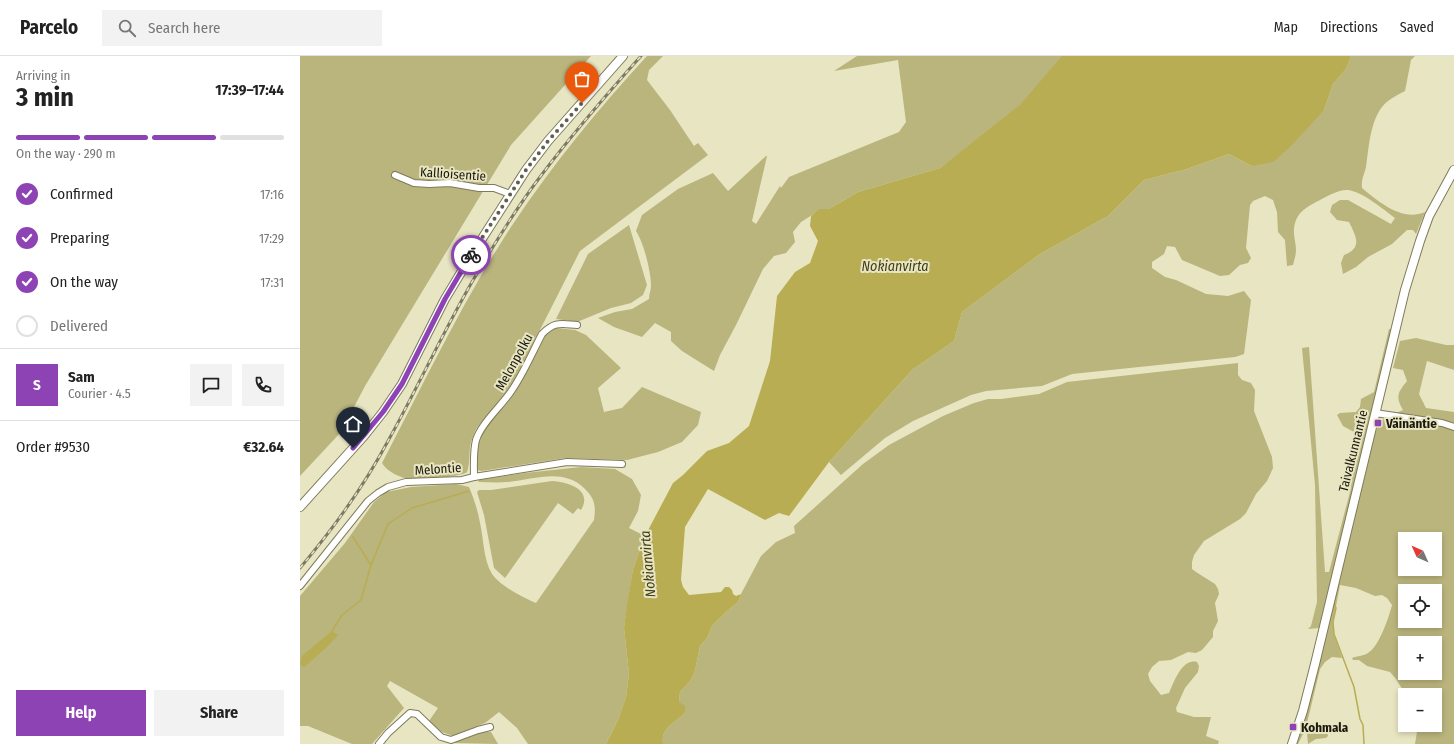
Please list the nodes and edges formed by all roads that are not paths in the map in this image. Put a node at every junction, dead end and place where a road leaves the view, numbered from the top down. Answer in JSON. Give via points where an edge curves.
{"nodes":[{"id":1,"x":623,"y":56,"type":"edge"},
{"id":2,"x":1454,"y":170,"type":"edge"},
{"id":3,"x":395,"y":175,"type":"dead end"},
{"id":4,"x":510,"y":194,"type":"junction"},
{"id":5,"x":577,"y":326,"type":"dead end"},
{"id":6,"x":1375,"y":414,"type":"junction"},
{"id":7,"x":1454,"y":428,"type":"edge"},
{"id":8,"x":622,"y":464,"type":"dead end"},
{"id":9,"x":474,"y":477,"type":"junction"},
{"id":10,"x":300,"y":508,"type":"edge"},
{"id":11,"x":300,"y":586,"type":"edge"},
{"id":12,"x":490,"y":727,"type":"dead end"},
{"id":13,"x":380,"y":744,"type":"edge"},
{"id":14,"x":1292,"y":744,"type":"edge"}],
"edges":[{"from":1,"to":4,"type":"street","via":[[548,141]]},
{"from":2,"to":6,"type":"street","name":"Taivalkunnantie","via":[[1420,241],[1405,290]]},
{"from":3,"to":4,"type":"street","name":"Kallioisentie","via":[[414,183],[494,188]]},
{"from":4,"to":10,"type":"street","via":[[445,299],[402,384],[364,436]]},
{"from":5,"to":9,"type":"street","name":"Melonpolku","via":[[556,324],[542,334],[517,382],[476,438]]},
{"from":6,"to":7,"type":"street","via":[[1442,423]]},
{"from":6,"to":14,"type":"street","name":"Taivalkunnantie","via":[[1315,664]]},
{"from":8,"to":9,"type":"street","name":"Melontie","via":[[567,462]]},
{"from":9,"to":11,"type":"street","name":"Melontie","via":[[462,480],[406,482],[378,493],[368,501]]},
{"from":12,"to":13,"type":"street","via":[[451,740],[442,737],[417,714],[410,713],[388,732]]}]}
